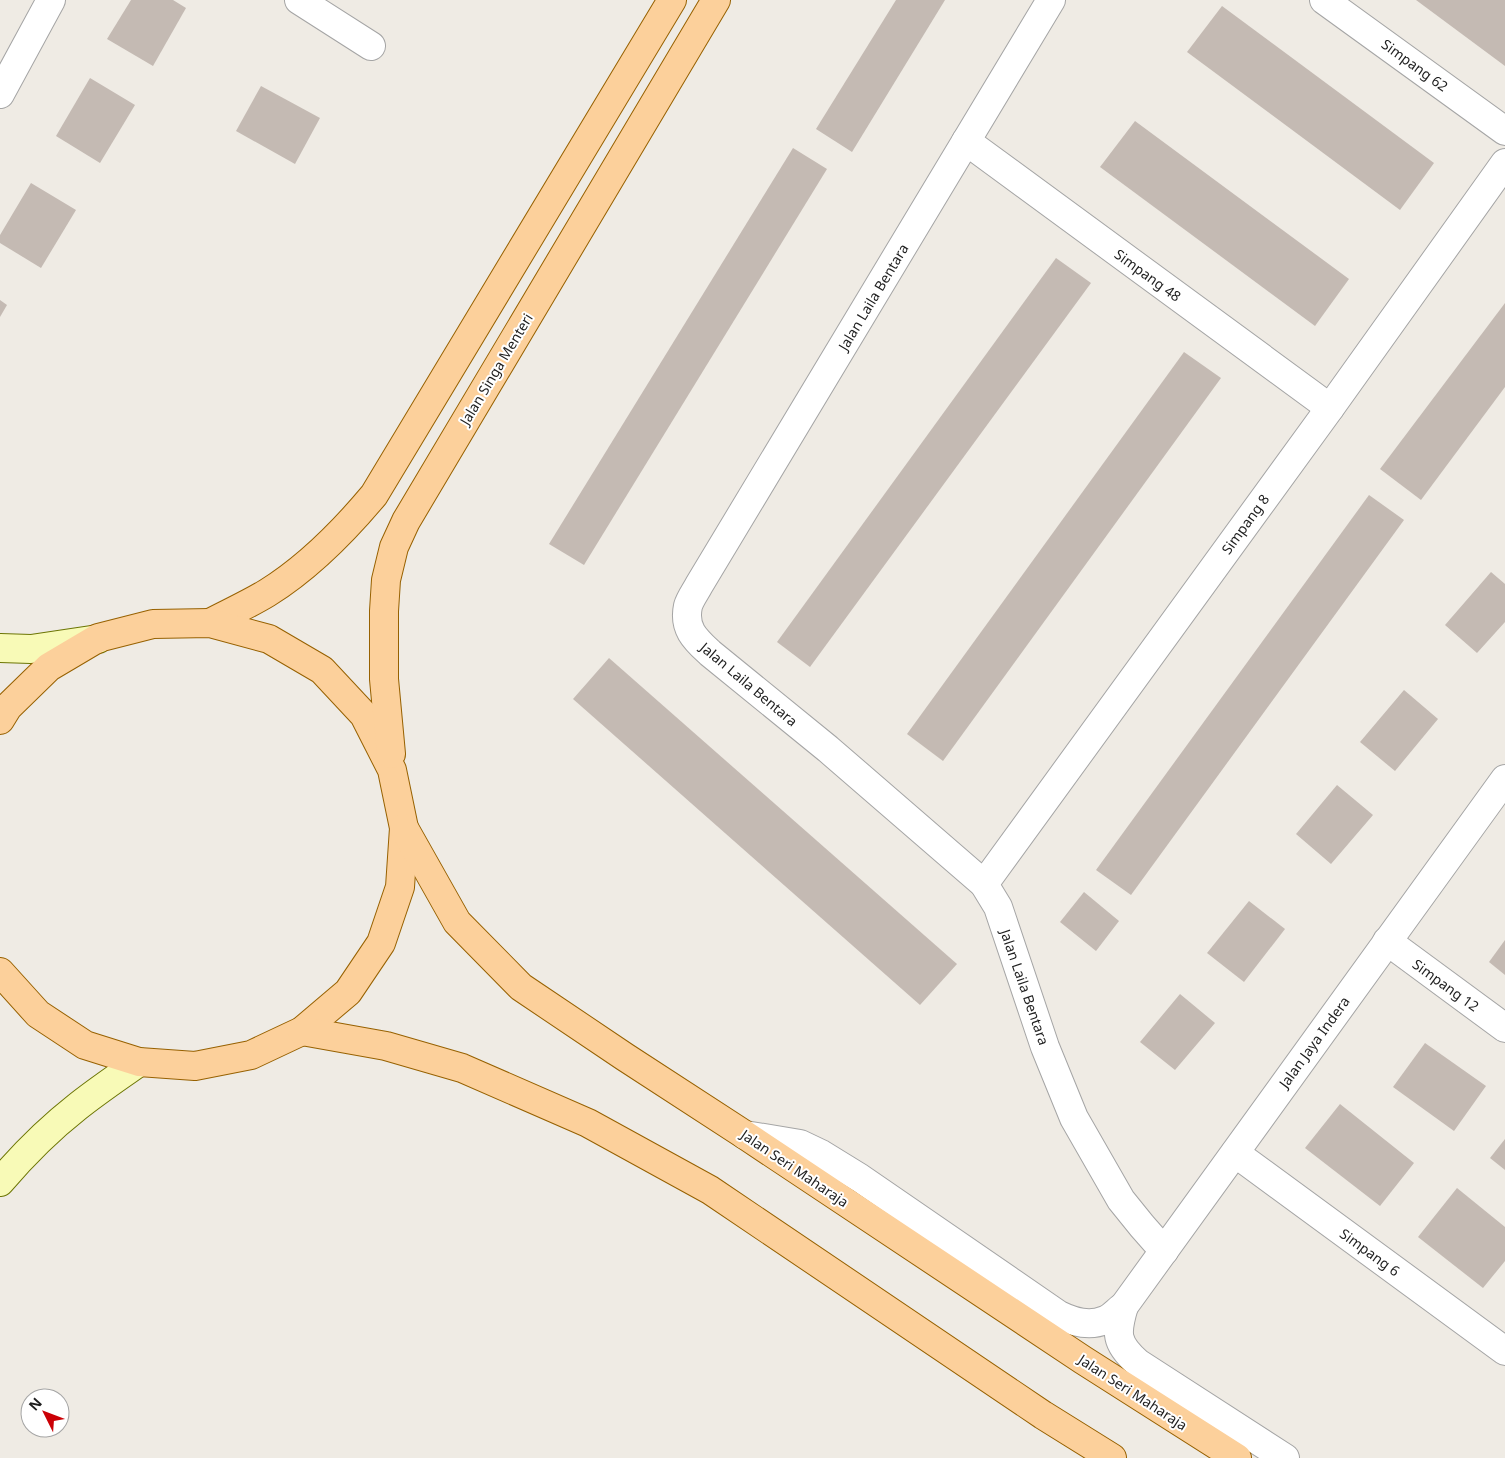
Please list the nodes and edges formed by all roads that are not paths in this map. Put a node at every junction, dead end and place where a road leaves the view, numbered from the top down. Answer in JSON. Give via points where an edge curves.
{"nodes":[{"id":1,"x":51,"y":0,"type":"edge"},
{"id":2,"x":299,"y":0,"type":"edge"},
{"id":3,"x":672,"y":0,"type":"edge"},
{"id":4,"x":716,"y":0,"type":"edge"},
{"id":5,"x":1052,"y":0,"type":"edge"},
{"id":6,"x":1324,"y":0,"type":"edge"},
{"id":7,"x":371,"y":46,"type":"dead end"},
{"id":8,"x":0,"y":94,"type":"edge"},
{"id":9,"x":1505,"y":131,"type":"edge"},
{"id":10,"x":966,"y":141,"type":"junction"},
{"id":11,"x":1505,"y":163,"type":"edge"},
{"id":12,"x":1330,"y":408,"type":"junction"},
{"id":13,"x":210,"y":623,"type":"junction"},
{"id":14,"x":98,"y":638,"type":"junction"},
{"id":15,"x":0,"y":648,"type":"edge"},
{"id":16,"x":0,"y":720,"type":"edge"},
{"id":17,"x":392,"y":770,"type":"junction"},
{"id":18,"x":1505,"y":779,"type":"edge"},
{"id":19,"x":404,"y":828,"type":"junction"},
{"id":20,"x":984,"y":884,"type":"junction"},
{"id":21,"x":1387,"y":941,"type":"junction"},
{"id":22,"x":0,"y":972,"type":"edge"},
{"id":23,"x":1505,"y":1028,"type":"edge"},
{"id":24,"x":302,"y":1031,"type":"junction"},
{"id":25,"x":139,"y":1062,"type":"junction"},
{"id":26,"x":745,"y":1135,"type":"junction"},
{"id":27,"x":1235,"y":1153,"type":"junction"},
{"id":28,"x":0,"y":1182,"type":"edge"},
{"id":29,"x":1164,"y":1251,"type":"junction"},
{"id":30,"x":1124,"y":1306,"type":"junction"},
{"id":31,"x":1505,"y":1351,"type":"edge"},
{"id":32,"x":1112,"y":1458,"type":"edge"},
{"id":33,"x":1236,"y":1458,"type":"edge"},
{"id":34,"x":1285,"y":1458,"type":"edge"}],
"edges":[{"from":1,"to":8,"type":"street"},
{"from":2,"to":7,"type":"street"},
{"from":3,"to":13,"type":"main road","via":[[374,495],[346,528],[296,574],[268,593]]},
{"from":4,"to":17,"type":"main road","name":"Jalan Singa Menteri","via":[[411,513],[394,547],[386,580],[384,647]]},
{"from":5,"to":10,"type":"street","name":"Jalan Laila Bentara"},
{"from":6,"to":9,"type":"street","name":"Simpang 62"},
{"from":10,"to":12,"type":"street","name":"Simpang 48"},
{"from":10,"to":20,"type":"street","name":"Jalan Laila Bentara","via":[[699,585],[688,606],[688,625],[694,639],[710,653],[828,749]]},
{"from":11,"to":12,"type":"street","name":"Simpang 8"},
{"from":12,"to":20,"type":"street","name":"Simpang 8"},
{"from":13,"to":14,"type":"main road","via":[[153,624]]},
{"from":13,"to":17,"type":"main road","via":[[269,638],[322,670],[364,715]]},
{"from":14,"to":15,"type":"main road","via":[[31,649]]},
{"from":14,"to":16,"type":"main road","via":[[49,667],[8,707]]},
{"from":17,"to":19,"type":"main road"},
{"from":18,"to":21,"type":"street","name":"Jalan Jaya Indera"},
{"from":19,"to":24,"type":"main road","via":[[400,887],[381,943],[348,992]]},
{"from":19,"to":26,"type":"main road","name":"Jalan Seri Maharaja","via":[[457,922],[521,987]]},
{"from":20,"to":29,"type":"street","name":"Jalan Laila Bentara","via":[[998,907],[1045,1047],[1074,1118],[1121,1200]]},
{"from":21,"to":23,"type":"street","name":"Simpang 12"},
{"from":21,"to":27,"type":"street","name":"Jalan Jaya Indera"},
{"from":22,"to":25,"type":"main road","via":[[38,1014],[77,1040]]},
{"from":24,"to":25,"type":"main road","via":[[251,1055],[195,1066]]},
{"from":24,"to":32,"type":"main road","via":[[386,1046],[462,1068],[588,1124],[710,1190],[1042,1415]]},
{"from":25,"to":28,"type":"main road","via":[[77,1107],[33,1146]]},
{"from":26,"to":30,"type":"street","via":[[800,1144],[821,1154],[1074,1322],[1090,1324],[1106,1320]]},
{"from":26,"to":33,"type":"main road","name":"Jalan Seri Maharaja"},
{"from":27,"to":29,"type":"street","name":"Jalan Jaya Indera"},
{"from":27,"to":31,"type":"street","name":"Simpang 6"},
{"from":29,"to":30,"type":"street","name":"Jalan Jaya Indera"},
{"from":30,"to":34,"type":"street","via":[[1118,1336],[1129,1355]]}]}
